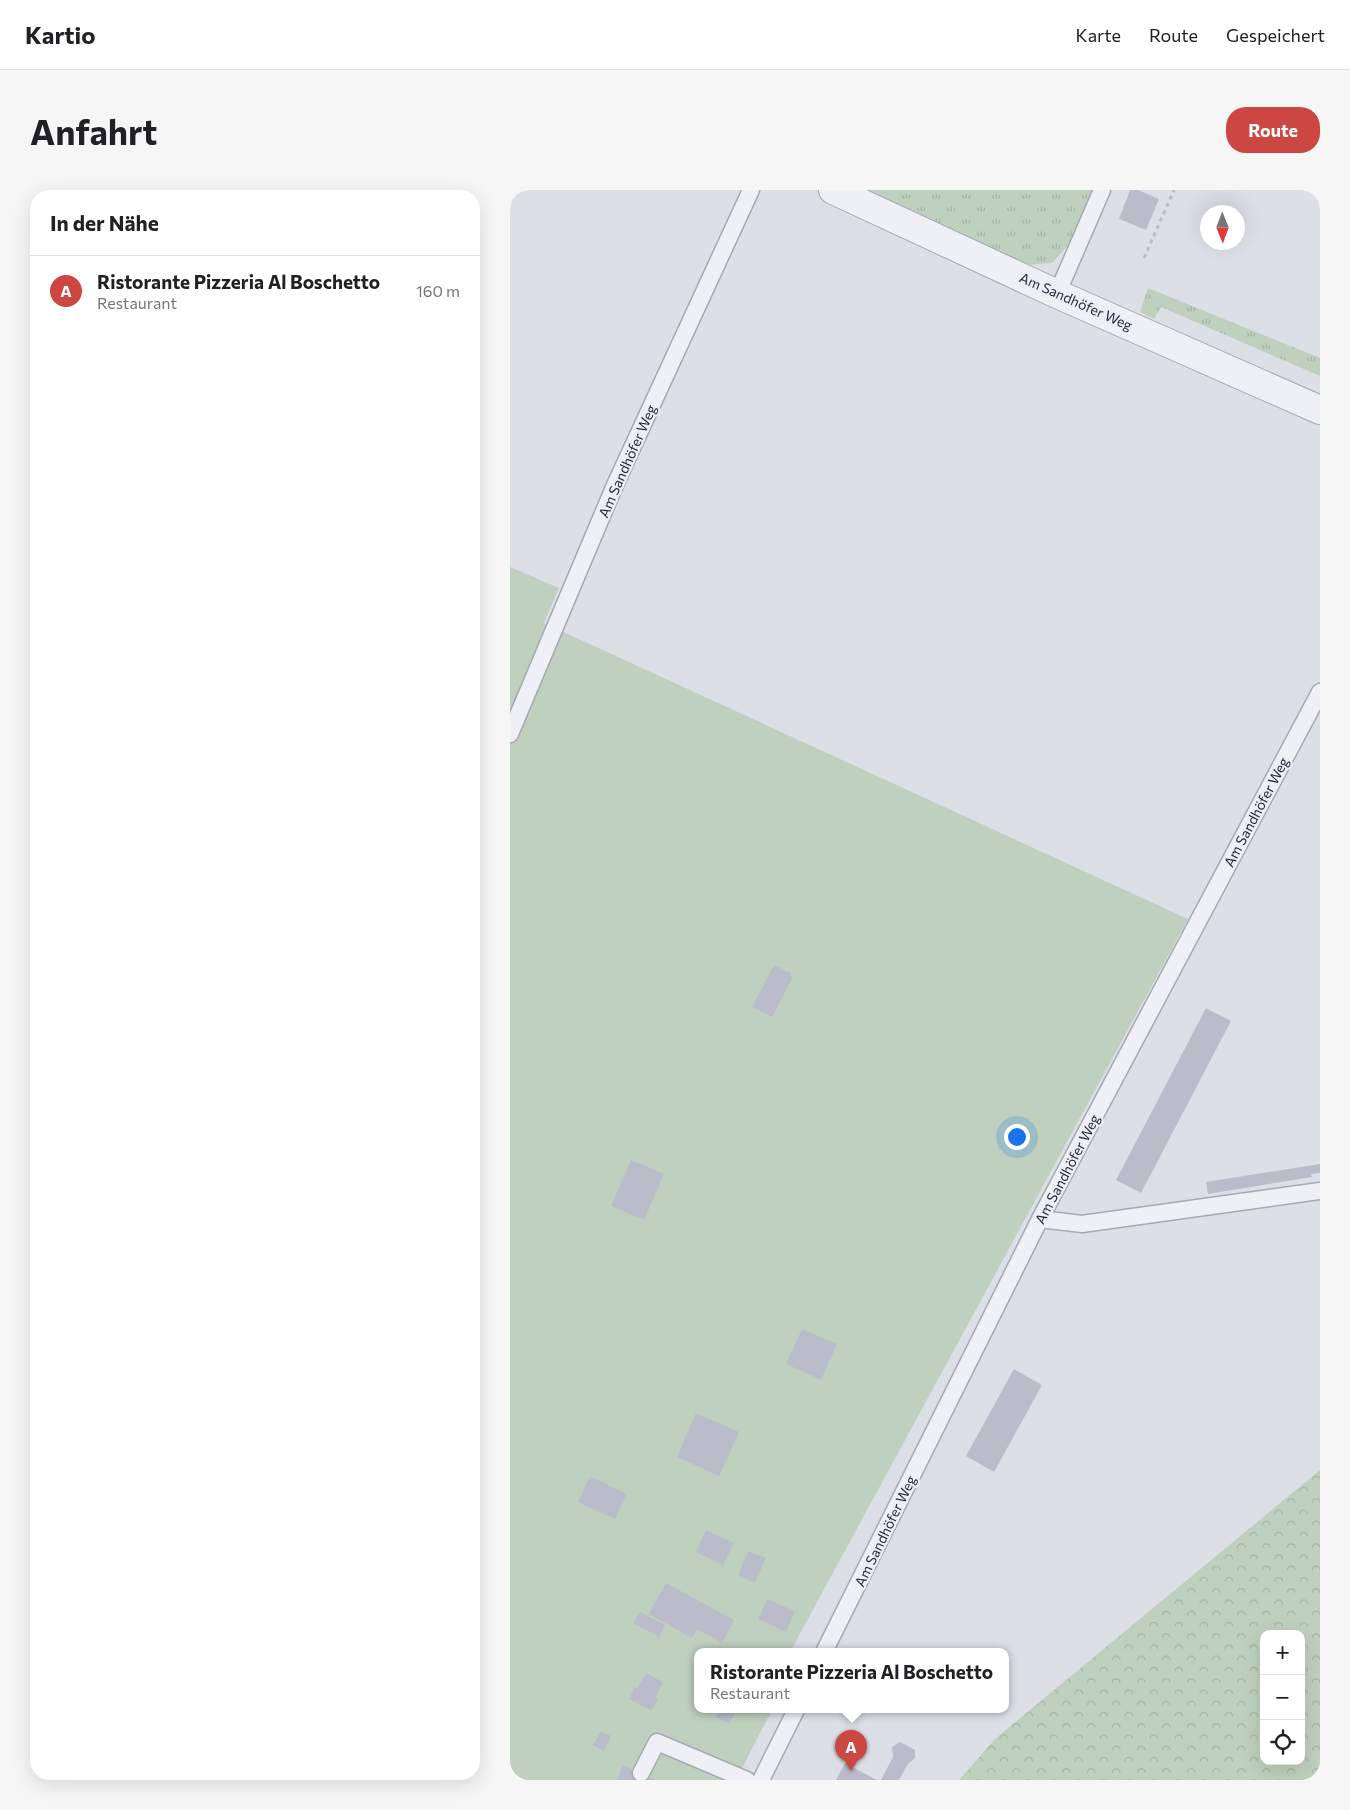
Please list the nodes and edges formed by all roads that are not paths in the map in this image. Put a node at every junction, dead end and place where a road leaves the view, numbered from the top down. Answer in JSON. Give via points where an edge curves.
{"nodes":[{"id":1,"x":751,"y":190,"type":"edge"},
{"id":2,"x":833,"y":190,"type":"edge"},
{"id":3,"x":1102,"y":190,"type":"edge"},
{"id":4,"x":1057,"y":294,"type":"junction"},
{"id":5,"x":1320,"y":410,"type":"edge"},
{"id":6,"x":1320,"y":692,"type":"edge"},
{"id":7,"x":510,"y":734,"type":"edge"},
{"id":8,"x":1320,"y":1191,"type":"edge"},
{"id":9,"x":1040,"y":1219,"type":"junction"},
{"id":10,"x":826,"y":1648,"type":"edge"},
{"id":11,"x":794,"y":1713,"type":"edge"},
{"id":12,"x":641,"y":1773,"type":"dead end"},
{"id":13,"x":747,"y":1780,"type":"edge"},
{"id":14,"x":761,"y":1780,"type":"edge"}],
"edges":[{"from":1,"to":7,"type":"lane","name":"Am Sandhöfer Weg","via":[[615,485]]},
{"from":2,"to":4,"type":"street","name":"Am Sandhöfer Weg"},
{"from":3,"to":4,"type":"lane"},
{"from":4,"to":5,"type":"street","name":"Am Sandhöfer Weg"},
{"from":6,"to":9,"type":"lane","name":"Am Sandhöfer Weg"},
{"from":8,"to":9,"type":"lane","via":[[1082,1224]]},
{"from":9,"to":10,"type":"lane","name":"Am Sandhöfer Weg"},
{"from":11,"to":14,"type":"lane"},
{"from":12,"to":13,"type":"lane","via":[[657,1742]]}]}
